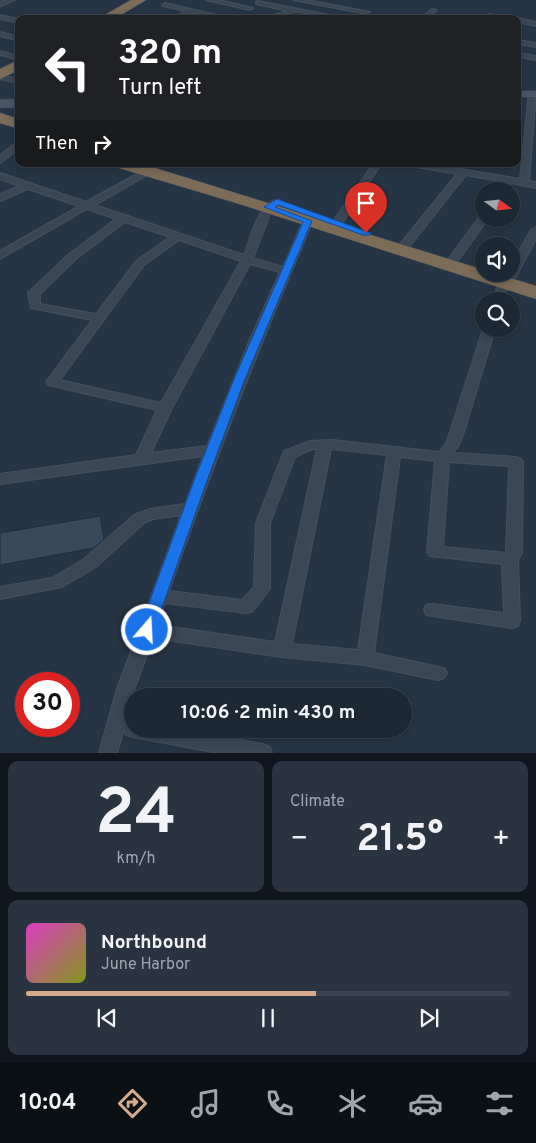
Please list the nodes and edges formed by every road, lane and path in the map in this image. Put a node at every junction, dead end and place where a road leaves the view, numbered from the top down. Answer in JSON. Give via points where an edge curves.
{"nodes":[{"id":1,"x":12,"y":0,"type":"edge"},
{"id":2,"x":140,"y":0,"type":"edge"},
{"id":3,"x":209,"y":0,"type":"edge"},
{"id":4,"x":296,"y":0,"type":"edge"},
{"id":5,"x":262,"y":2,"type":"edge"},
{"id":6,"x":362,"y":3,"type":"dead end"},
{"id":7,"x":0,"y":4,"type":"edge"},
{"id":8,"x":165,"y":5,"type":"dead end"},
{"id":9,"x":250,"y":8,"type":"junction"},
{"id":10,"x":350,"y":9,"type":"junction"},
{"id":11,"x":434,"y":10,"type":"dead end"},
{"id":12,"x":298,"y":11,"type":"junction"},
{"id":13,"x":191,"y":12,"type":"junction"},
{"id":14,"x":366,"y":12,"type":"dead end"},
{"id":15,"x":112,"y":15,"type":"edge"},
{"id":16,"x":184,"y":15,"type":"edge"},
{"id":17,"x":210,"y":15,"type":"edge"},
{"id":18,"x":251,"y":15,"type":"edge"},
{"id":19,"x":280,"y":15,"type":"edge"},
{"id":20,"x":319,"y":15,"type":"edge"},
{"id":21,"x":428,"y":15,"type":"edge"},
{"id":22,"x":0,"y":17,"type":"edge"},
{"id":23,"x":15,"y":20,"type":"edge"},
{"id":24,"x":521,"y":21,"type":"edge"},
{"id":25,"x":536,"y":24,"type":"edge"},
{"id":26,"x":0,"y":34,"type":"edge"},
{"id":27,"x":15,"y":38,"type":"edge"},
{"id":28,"x":521,"y":42,"type":"edge"},
{"id":29,"x":536,"y":45,"type":"edge"},
{"id":30,"x":0,"y":53,"type":"edge"},
{"id":31,"x":521,"y":56,"type":"edge"},
{"id":32,"x":15,"y":57,"type":"edge"},
{"id":33,"x":536,"y":58,"type":"edge"},
{"id":34,"x":15,"y":67,"type":"edge"},
{"id":35,"x":0,"y":76,"type":"edge"},
{"id":36,"x":15,"y":80,"type":"edge"},
{"id":37,"x":521,"y":94,"type":"edge"},
{"id":38,"x":534,"y":94,"type":"edge"},
{"id":39,"x":15,"y":103,"type":"edge"},
{"id":40,"x":0,"y":104,"type":"edge"},
{"id":41,"x":0,"y":118,"type":"edge"},
{"id":42,"x":15,"y":123,"type":"edge"},
{"id":43,"x":0,"y":125,"type":"edge"},
{"id":44,"x":15,"y":130,"type":"edge"},
{"id":45,"x":522,"y":140,"type":"edge"},
{"id":46,"x":15,"y":147,"type":"edge"},
{"id":47,"x":0,"y":160,"type":"edge"},
{"id":48,"x":148,"y":167,"type":"edge"},
{"id":49,"x":375,"y":167,"type":"edge"},
{"id":50,"x":447,"y":167,"type":"edge"},
{"id":51,"x":463,"y":173,"type":"junction"},
{"id":52,"x":0,"y":176,"type":"edge"},
{"id":53,"x":509,"y":180,"type":"joint"},
{"id":54,"x":524,"y":183,"type":"junction"},
{"id":55,"x":28,"y":185,"type":"junction"},
{"id":56,"x":536,"y":186,"type":"edge"},
{"id":57,"x":0,"y":198,"type":"edge"},
{"id":58,"x":88,"y":205,"type":"junction"},
{"id":59,"x":273,"y":205,"type":"junction"},
{"id":60,"x":124,"y":218,"type":"junction"},
{"id":61,"x":308,"y":221,"type":"junction"},
{"id":62,"x":337,"y":222,"type":"junction"},
{"id":63,"x":476,"y":228,"type":"edge"},
{"id":64,"x":536,"y":230,"type":"edge"},
{"id":65,"x":178,"y":236,"type":"junction"},
{"id":66,"x":404,"y":245,"type":"junction"},
{"id":67,"x":520,"y":253,"type":"edge"},
{"id":68,"x":0,"y":256,"type":"edge"},
{"id":69,"x":247,"y":260,"type":"junction"},
{"id":70,"x":453,"y":260,"type":"junction"},
{"id":71,"x":475,"y":267,"type":"edge"},
{"id":72,"x":475,"y":270,"type":"edge"},
{"id":73,"x":287,"y":271,"type":"junction"},
{"id":74,"x":512,"y":282,"type":"edge"},
{"id":75,"x":520,"y":282,"type":"edge"},
{"id":76,"x":536,"y":286,"type":"edge"},
{"id":77,"x":536,"y":293,"type":"edge"},
{"id":78,"x":100,"y":318,"type":"junction"},
{"id":79,"x":487,"y":337,"type":"edge"},
{"id":80,"x":165,"y":408,"type":"junction"},
{"id":81,"x":326,"y":444,"type":"junction"},
{"id":82,"x":212,"y":450,"type":"junction"},
{"id":83,"x":394,"y":451,"type":"junction"},
{"id":84,"x":442,"y":456,"type":"junction"},
{"id":85,"x":141,"y":459,"type":"junction"},
{"id":86,"x":0,"y":479,"type":"edge"},
{"id":87,"x":190,"y":508,"type":"junction"},
{"id":88,"x":510,"y":559,"type":"junction"},
{"id":89,"x":0,"y":593,"type":"edge"},
{"id":90,"x":159,"y":596,"type":"junction"},
{"id":91,"x":432,"y":610,"type":"dead end"},
{"id":92,"x":147,"y":630,"type":"junction"},
{"id":93,"x":282,"y":650,"type":"junction"},
{"id":94,"x":364,"y":658,"type":"junction"},
{"id":95,"x":438,"y":673,"type":"dead end"},
{"id":96,"x":126,"y":688,"type":"edge"},
{"id":97,"x":124,"y":732,"type":"edge"},
{"id":98,"x":181,"y":738,"type":"edge"},
{"id":99,"x":108,"y":753,"type":"edge"},
{"id":100,"x":262,"y":753,"type":"edge"}],
"edges":[{"from":1,"to":7,"type":"street"},
{"from":2,"to":15,"type":"highway"},
{"from":3,"to":9,"type":"street"},
{"from":4,"to":10,"type":"street"},
{"from":5,"to":9,"type":"street"},
{"from":5,"to":12,"type":"street"},
{"from":6,"to":10,"type":"street"},
{"from":8,"to":13,"type":"street"},
{"from":9,"to":18,"type":"street","via":[[241,13]]},
{"from":10,"to":14,"type":"street"},
{"from":11,"to":21,"type":"street"},
{"from":12,"to":19,"type":"street"},
{"from":12,"to":20,"type":"street"},
{"from":13,"to":16,"type":"street"},
{"from":13,"to":17,"type":"street"},
{"from":22,"to":23,"type":"street"},
{"from":24,"to":25,"type":"street"},
{"from":26,"to":27,"type":"street"},
{"from":28,"to":29,"type":"street"},
{"from":30,"to":32,"type":"street"},
{"from":31,"to":33,"type":"street"},
{"from":34,"to":35,"type":"highway"},
{"from":35,"to":36,"type":"street"},
{"from":37,"to":38,"type":"main road"},
{"from":38,"to":45,"type":"street"},
{"from":39,"to":40,"type":"main road"},
{"from":41,"to":42,"type":"highway"},
{"from":43,"to":44,"type":"highway"},
{"from":45,"to":54,"type":"street"},
{"from":46,"to":47,"type":"street"},
{"from":48,"to":58,"type":"street"},
{"from":48,"to":59,"type":"highway"},
{"from":49,"to":62,"type":"street"},
{"from":50,"to":51,"type":"street"},
{"from":51,"to":53,"type":"street"},
{"from":51,"to":66,"type":"street"},
{"from":52,"to":55,"type":"street"},
{"from":53,"to":54,"type":"street"},
{"from":54,"to":56,"type":"street"},
{"from":55,"to":57,"type":"street"},
{"from":55,"to":58,"type":"street"},
{"from":58,"to":60,"type":"street"},
{"from":58,"to":68,"type":"street"},
{"from":59,"to":61,"type":"highway"},
{"from":59,"to":62,"type":"highway"},
{"from":59,"to":69,"type":"street"},
{"from":60,"to":65,"type":"street"},
{"from":60,"to":78,"type":"street","via":[[73,256],[34,293],[35,306]]},
{"from":61,"to":72,"type":"highway"},
{"from":61,"to":73,"type":"street"},
{"from":62,"to":66,"type":"highway"},
{"from":63,"to":70,"type":"street"},
{"from":64,"to":67,"type":"street"},
{"from":65,"to":69,"type":"street"},
{"from":65,"to":78,"type":"street","via":[[140,263]]},
{"from":66,"to":70,"type":"highway"},
{"from":69,"to":73,"type":"street"},
{"from":69,"to":80,"type":"street"},
{"from":70,"to":71,"type":"highway"},
{"from":73,"to":82,"type":"street"},
{"from":74,"to":77,"type":"highway"},
{"from":75,"to":76,"type":"highway"},
{"from":78,"to":80,"type":"street","via":[[52,382]]},
{"from":79,"to":84,"type":"street","via":[[457,432],[452,445]]},
{"from":80,"to":85,"type":"street"},
{"from":81,"to":83,"type":"street"},
{"from":81,"to":90,"type":"street","via":[[310,445],[289,454],[263,523],[262,588],[246,607]]},
{"from":81,"to":93,"type":"street"},
{"from":82,"to":85,"type":"street"},
{"from":82,"to":87,"type":"street"},
{"from":83,"to":84,"type":"street"},
{"from":83,"to":94,"type":"street"},
{"from":84,"to":88,"type":"street","via":[[435,552]]},
{"from":84,"to":88,"type":"street","via":[[516,462],[514,553]]},
{"from":85,"to":86,"type":"street"},
{"from":87,"to":89,"type":"street","via":[[150,514],[139,520],[90,563],[56,583]]},
{"from":87,"to":90,"type":"street"},
{"from":88,"to":91,"type":"street","via":[[512,621]]},
{"from":90,"to":92,"type":"street"},
{"from":92,"to":93,"type":"street"},
{"from":92,"to":96,"type":"street"},
{"from":93,"to":94,"type":"street"},
{"from":94,"to":95,"type":"street"},
{"from":97,"to":99,"type":"street"},
{"from":98,"to":100,"type":"street"}]}
